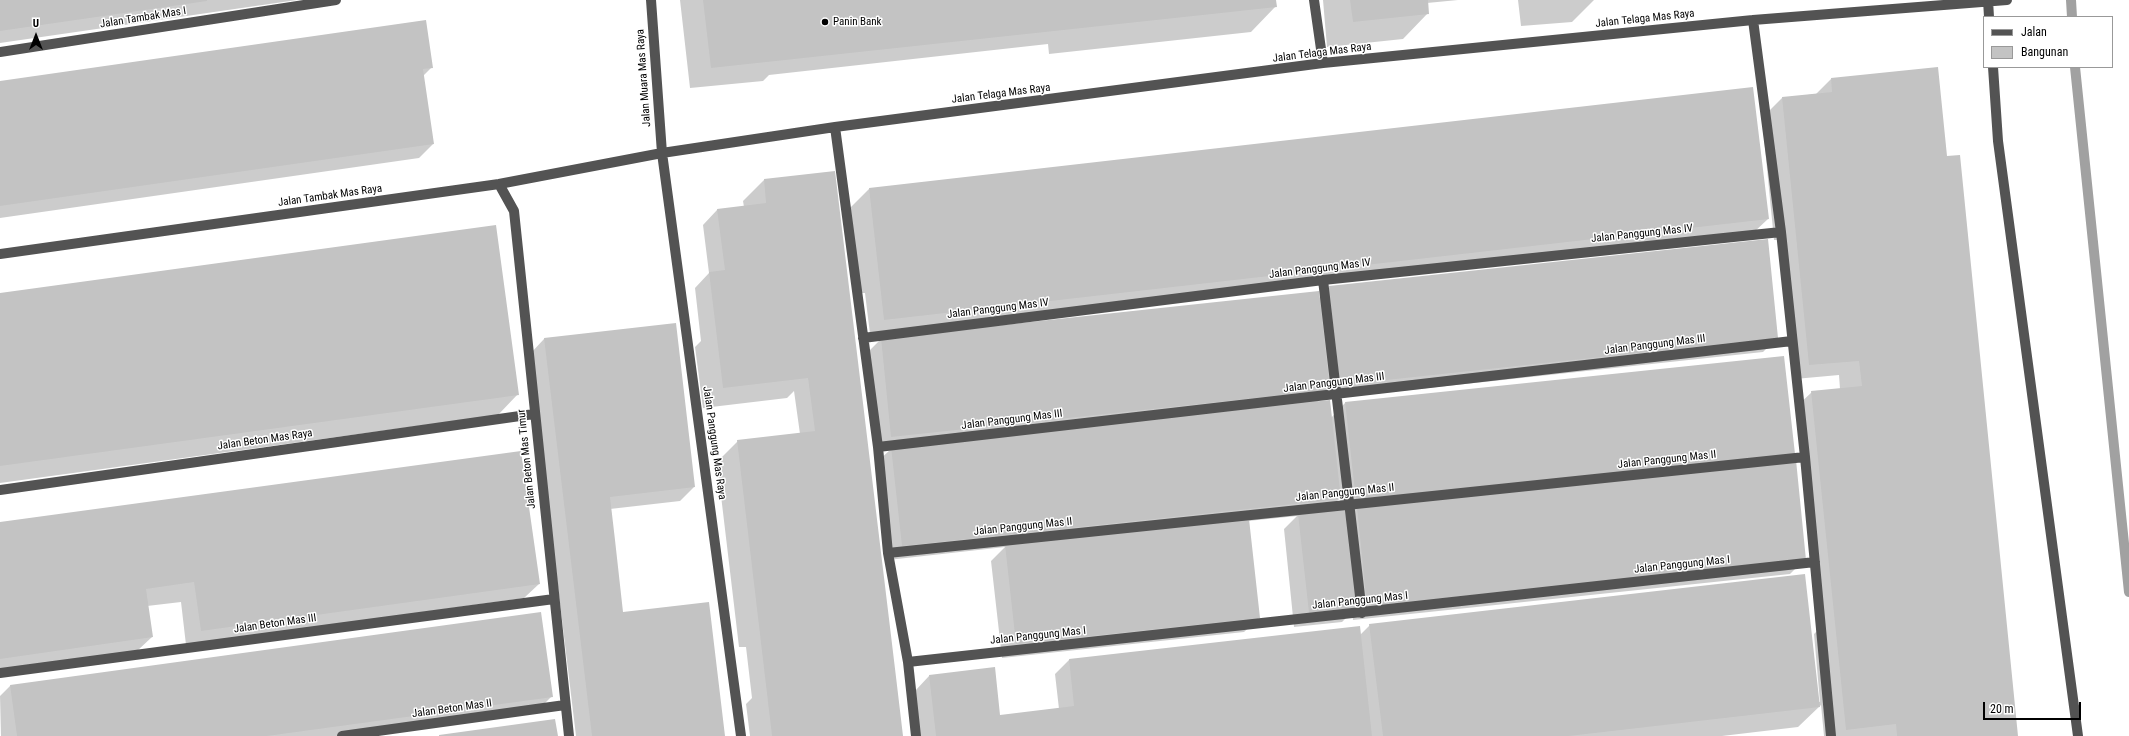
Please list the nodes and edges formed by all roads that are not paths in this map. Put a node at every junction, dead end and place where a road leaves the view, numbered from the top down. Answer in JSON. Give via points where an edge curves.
{"nodes":[{"id":1,"x":336,"y":0,"type":"edge"},
{"id":2,"x":651,"y":0,"type":"edge"},
{"id":3,"x":1314,"y":0,"type":"edge"},
{"id":4,"x":1988,"y":0,"type":"edge"},
{"id":5,"x":2007,"y":0,"type":"edge"},
{"id":6,"x":1989,"y":16,"type":"edge"},
{"id":7,"x":1754,"y":20,"type":"junction"},
{"id":8,"x":0,"y":52,"type":"edge"},
{"id":9,"x":1323,"y":64,"type":"junction"},
{"id":10,"x":1993,"y":68,"type":"edge"},
{"id":11,"x":835,"y":127,"type":"junction"},
{"id":12,"x":662,"y":154,"type":"junction"},
{"id":13,"x":499,"y":184,"type":"junction"},
{"id":14,"x":1781,"y":232,"type":"junction"},
{"id":15,"x":0,"y":254,"type":"edge"},
{"id":16,"x":1323,"y":280,"type":"junction"},
{"id":17,"x":863,"y":338,"type":"junction"},
{"id":18,"x":1792,"y":340,"type":"junction"},
{"id":19,"x":1337,"y":395,"type":"junction"},
{"id":20,"x":534,"y":414,"type":"junction"},
{"id":21,"x":878,"y":447,"type":"junction"},
{"id":22,"x":1805,"y":457,"type":"junction"},
{"id":23,"x":0,"y":490,"type":"edge"},
{"id":24,"x":1351,"y":505,"type":"junction"},
{"id":25,"x":888,"y":553,"type":"junction"},
{"id":26,"x":1815,"y":562,"type":"junction"},
{"id":27,"x":554,"y":599,"type":"junction"},
{"id":28,"x":1362,"y":613,"type":"junction"},
{"id":29,"x":908,"y":662,"type":"junction"},
{"id":30,"x":0,"y":672,"type":"edge"},
{"id":31,"x":565,"y":705,"type":"junction"},
{"id":32,"x":342,"y":736,"type":"edge"},
{"id":33,"x":569,"y":736,"type":"edge"},
{"id":34,"x":741,"y":736,"type":"edge"},
{"id":35,"x":916,"y":736,"type":"edge"},
{"id":36,"x":1832,"y":736,"type":"edge"},
{"id":37,"x":2078,"y":736,"type":"edge"}],
"edges":[{"from":1,"to":8,"type":"street","name":"Jalan Tambak Mas I"},
{"from":2,"to":12,"type":"street","name":"Jalan Muara Mas Raya"},
{"from":3,"to":9,"type":"street"},
{"from":4,"to":5,"type":"street","name":"Jalan Telaga Mas Raya"},
{"from":4,"to":6,"type":"street"},
{"from":4,"to":7,"type":"street","name":"Jalan Telaga Mas Raya"},
{"from":7,"to":9,"type":"street","name":"Jalan Telaga Mas Raya"},
{"from":7,"to":14,"type":"street"},
{"from":9,"to":11,"type":"street","name":"Jalan Telaga Mas Raya"},
{"from":10,"to":37,"type":"street","via":[[1998,141]]},
{"from":11,"to":12,"type":"street","name":"Jalan Telaga Mas Raya"},
{"from":11,"to":17,"type":"street"},
{"from":12,"to":13,"type":"street","name":"Jalan Tambak Mas Raya"},
{"from":12,"to":34,"type":"street","name":"Jalan Panggung Mas Raya"},
{"from":13,"to":15,"type":"street","name":"Jalan Tambak Mas Raya"},
{"from":13,"to":20,"type":"street","name":"Jalan Beton Mas Timur","via":[[514,212]]},
{"from":14,"to":16,"type":"street","name":"Jalan Panggung Mas IV"},
{"from":14,"to":18,"type":"street"},
{"from":16,"to":17,"type":"street","name":"Jalan Panggung Mas IV"},
{"from":16,"to":19,"type":"street"},
{"from":17,"to":21,"type":"street"},
{"from":18,"to":19,"type":"street","name":"Jalan Panggung Mas III"},
{"from":18,"to":22,"type":"street"},
{"from":19,"to":21,"type":"street","name":"Jalan Panggung Mas III"},
{"from":19,"to":24,"type":"street"},
{"from":20,"to":23,"type":"street","name":"Jalan Beton Mas Raya"},
{"from":20,"to":27,"type":"street","name":"Jalan Beton Mas Timur"},
{"from":21,"to":25,"type":"street"},
{"from":22,"to":24,"type":"street","name":"Jalan Panggung Mas II"},
{"from":22,"to":26,"type":"street"},
{"from":24,"to":25,"type":"street","name":"Jalan Panggung Mas II"},
{"from":24,"to":28,"type":"street"},
{"from":25,"to":29,"type":"street"},
{"from":26,"to":28,"type":"street","name":"Jalan Panggung Mas I"},
{"from":26,"to":36,"type":"street"},
{"from":27,"to":30,"type":"street","name":"Jalan Beton Mas III"},
{"from":27,"to":31,"type":"street","name":"Jalan Beton Mas Timur"},
{"from":28,"to":29,"type":"street","name":"Jalan Panggung Mas I"},
{"from":29,"to":35,"type":"street"},
{"from":31,"to":32,"type":"street","name":"Jalan Beton Mas II"},
{"from":31,"to":33,"type":"street","name":"Jalan Beton Mas Timur"}]}
